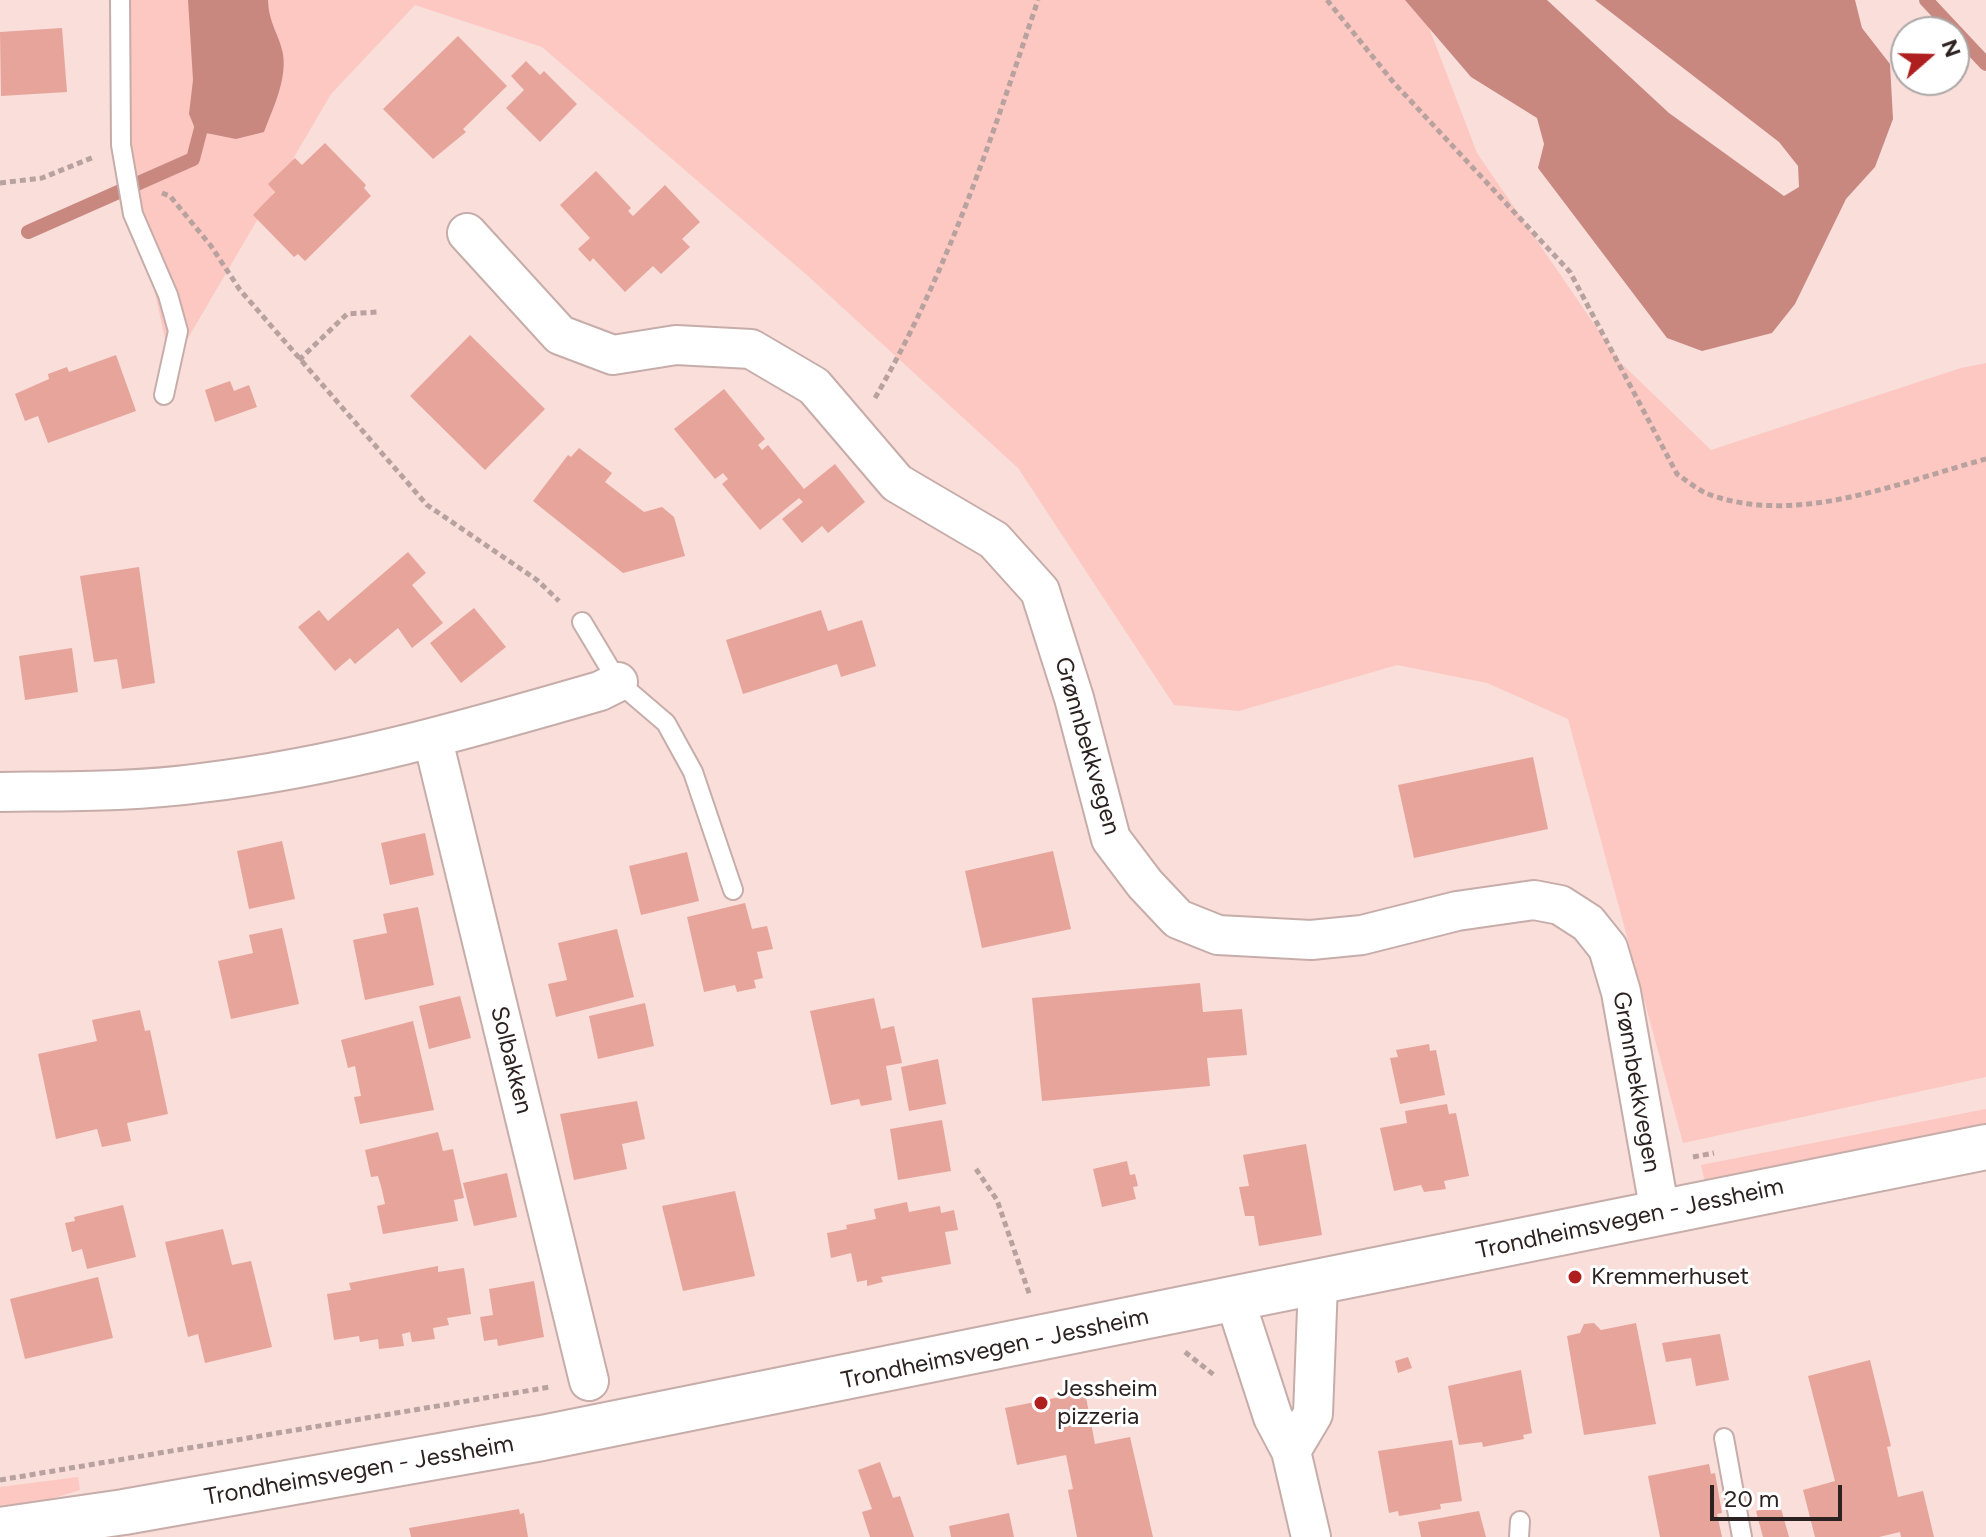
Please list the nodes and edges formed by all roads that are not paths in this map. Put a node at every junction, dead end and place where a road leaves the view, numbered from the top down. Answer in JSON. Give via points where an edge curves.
{"nodes":[{"id":1,"x":120,"y":0,"type":"edge"},
{"id":2,"x":467,"y":233,"type":"dead end"},
{"id":3,"x":164,"y":395,"type":"dead end"},
{"id":4,"x":582,"y":622,"type":"road end"},
{"id":5,"x":618,"y":682,"type":"junction"},
{"id":6,"x":433,"y":740,"type":"junction"},
{"id":7,"x":0,"y":792,"type":"edge"},
{"id":8,"x":733,"y":890,"type":"dead end"},
{"id":9,"x":1986,"y":1147,"type":"edge"},
{"id":10,"x":1660,"y":1213,"type":"junction"},
{"id":11,"x":1318,"y":1283,"type":"junction"},
{"id":12,"x":1235,"y":1300,"type":"junction"},
{"id":13,"x":589,"y":1381,"type":"dead end"},
{"id":14,"x":1724,"y":1438,"type":"dead end"},
{"id":15,"x":1291,"y":1451,"type":"junction"},
{"id":16,"x":0,"y":1530,"type":"edge"},
{"id":17,"x":1311,"y":1537,"type":"edge"},
{"id":18,"x":1742,"y":1537,"type":"edge"}],
"edges":[{"from":1,"to":3,"type":"lane","via":[[121,145],[127,181],[133,214],[178,331]]},
{"from":2,"to":10,"type":"street","name":"Grønnbekkvegen","via":[[560,335],[613,355],[676,345],[751,349],[814,386],[897,483],[994,540],[1040,591],[1111,839],[1178,919],[1218,935],[1311,940],[1362,935],[1457,911],[1534,900],[1560,905],[1588,923],[1608,948],[1621,992]]},
{"from":4,"to":5,"type":"lane"},
{"from":5,"to":6,"type":"street"},
{"from":5,"to":8,"type":"lane","via":[[666,723],[693,772]]},
{"from":6,"to":7,"type":"street","via":[[202,783]]},
{"from":6,"to":13,"type":"street","name":"Solbakken"},
{"from":9,"to":10,"type":"main road","name":"Trondheimsvegen - Jessheim"},
{"from":10,"to":11,"type":"main road","name":"Trondheimsvegen - Jessheim"},
{"from":11,"to":12,"type":"main road","name":"Trondheimsvegen - Jessheim"},
{"from":11,"to":15,"type":"street","via":[[1313,1414]]},
{"from":12,"to":15,"type":"street","via":[[1273,1417]]},
{"from":12,"to":16,"type":"main road","name":"Trondheimsvegen - Jessheim","via":[[528,1441]]},
{"from":14,"to":18,"type":"lane"},
{"from":15,"to":17,"type":"street"}]}
